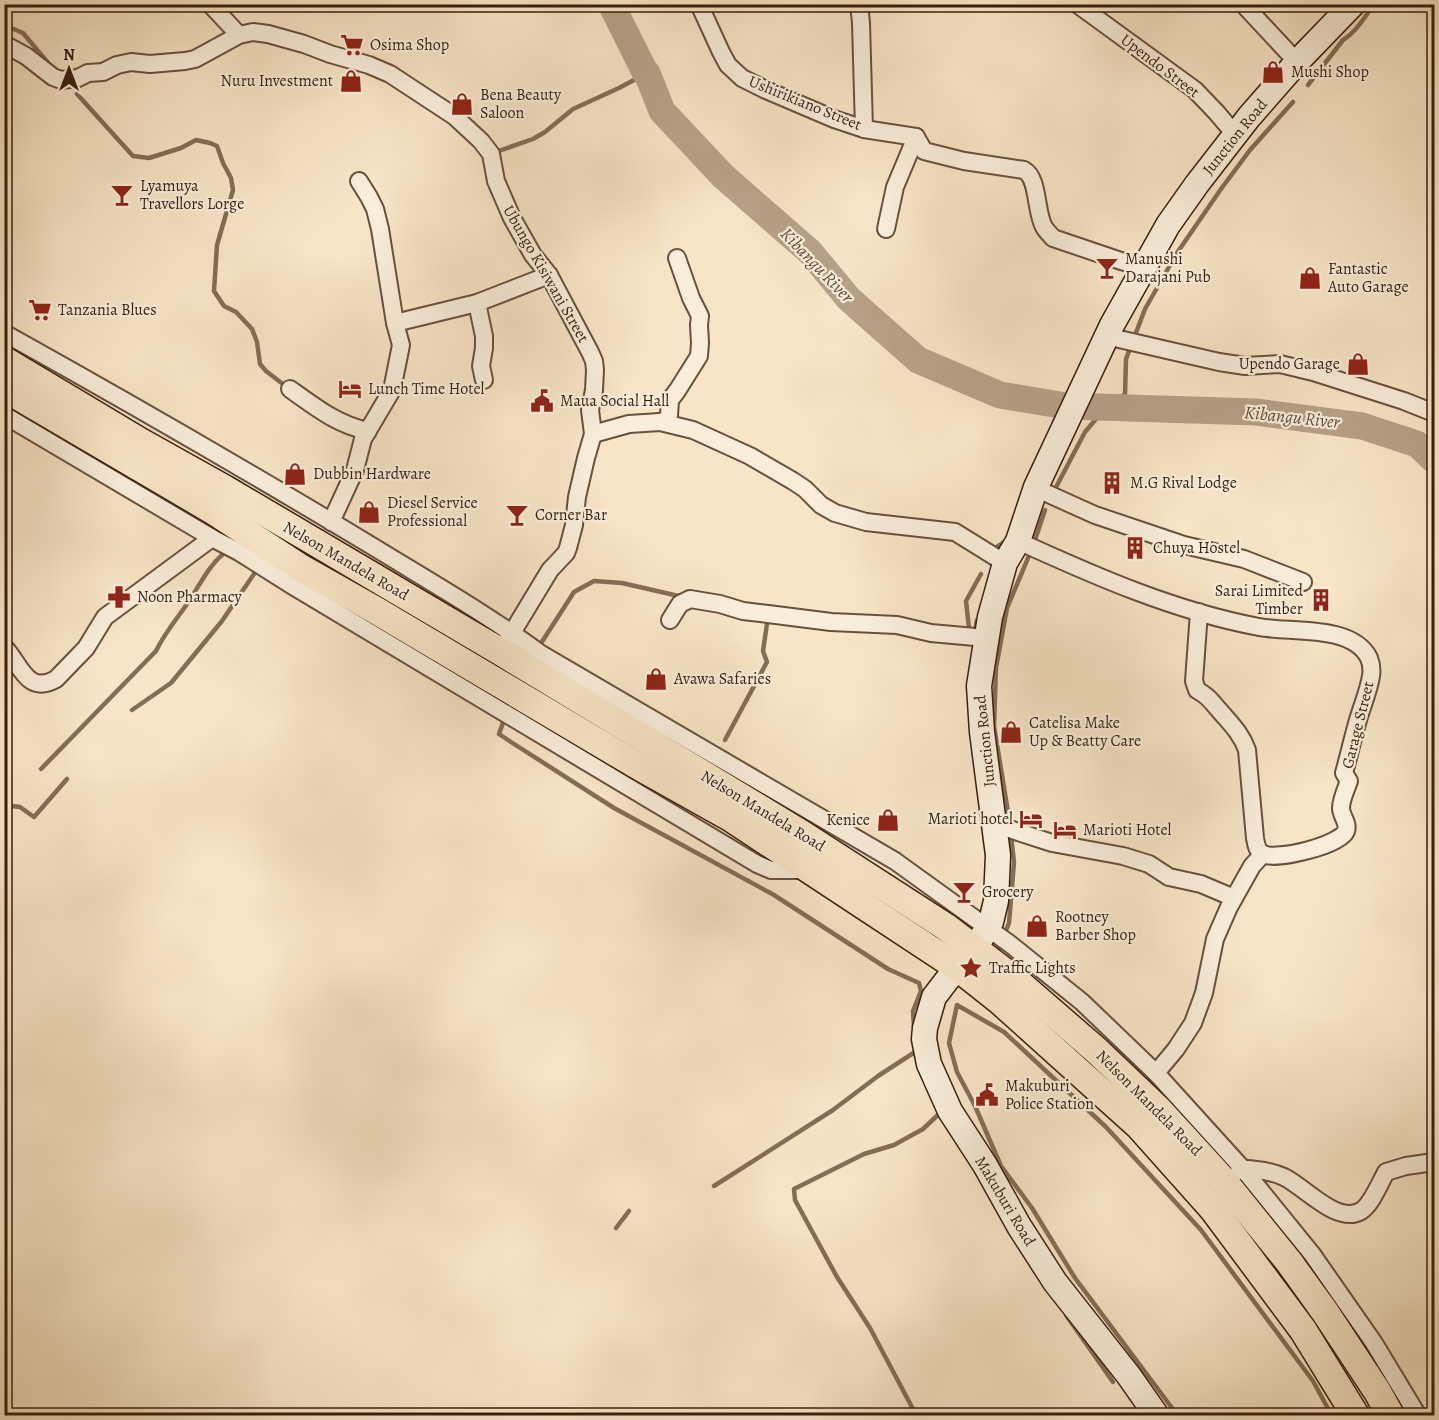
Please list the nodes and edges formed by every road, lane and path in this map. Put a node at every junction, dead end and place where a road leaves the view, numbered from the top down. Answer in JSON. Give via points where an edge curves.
{"nodes":[{"id":1,"x":210,"y":4,"type":"edge"},
{"id":2,"x":699,"y":4,"type":"edge"},
{"id":3,"x":859,"y":4,"type":"edge"},
{"id":4,"x":1077,"y":4,"type":"edge"},
{"id":5,"x":1243,"y":4,"type":"edge"},
{"id":6,"x":1353,"y":4,"type":"edge"},
{"id":7,"x":239,"y":35,"type":"junction"},
{"id":8,"x":4,"y":44,"type":"edge"},
{"id":9,"x":1297,"y":62,"type":"junction"},
{"id":10,"x":864,"y":129,"type":"junction"},
{"id":11,"x":1237,"y":134,"type":"junction"},
{"id":12,"x":916,"y":137,"type":"junction"},
{"id":13,"x":360,"y":181,"type":"dead end"},
{"id":14,"x":886,"y":229,"type":"dead end"},
{"id":15,"x":677,"y":258,"type":"dead end"},
{"id":16,"x":549,"y":275,"type":"junction"},
{"id":17,"x":1141,"y":275,"type":"junction"},
{"id":18,"x":477,"y":303,"type":"junction"},
{"id":19,"x":395,"y":323,"type":"junction"},
{"id":20,"x":4,"y":333,"type":"edge"},
{"id":21,"x":1119,"y":339,"type":"junction"},
{"id":22,"x":4,"y":360,"type":"edge"},
{"id":23,"x":1103,"y":362,"type":"junction"},
{"id":24,"x":484,"y":380,"type":"dead end"},
{"id":25,"x":4,"y":388,"type":"edge"},
{"id":26,"x":290,"y":389,"type":"dead end"},
{"id":27,"x":1434,"y":413,"type":"edge"},
{"id":28,"x":4,"y":415,"type":"edge"},
{"id":29,"x":660,"y":422,"type":"junction"},
{"id":30,"x":1072,"y":428,"type":"junction"},
{"id":31,"x":368,"y":431,"type":"junction"},
{"id":32,"x":593,"y":434,"type":"junction"},
{"id":33,"x":1044,"y":492,"type":"junction"},
{"id":34,"x":1027,"y":510,"type":"junction"},
{"id":35,"x":331,"y":522,"type":"junction"},
{"id":36,"x":212,"y":538,"type":"junction"},
{"id":37,"x":1018,"y":540,"type":"junction"},
{"id":38,"x":1005,"y":563,"type":"junction"},
{"id":39,"x":1303,"y":582,"type":"dead end"},
{"id":40,"x":1199,"y":612,"type":"junction"},
{"id":41,"x":670,"y":620,"type":"dead end"},
{"id":42,"x":986,"y":638,"type":"junction"},
{"id":43,"x":506,"y":642,"type":"junction"},
{"id":44,"x":4,"y":647,"type":"edge"},
{"id":45,"x":994,"y":824,"type":"junction"},
{"id":46,"x":1263,"y":855,"type":"junction"},
{"id":47,"x":812,"y":871,"type":"junction"},
{"id":48,"x":1234,"y":898,"type":"junction"},
{"id":49,"x":973,"y":948,"type":"junction"},
{"id":50,"x":1156,"y":1073,"type":"junction"},
{"id":51,"x":1434,"y":1162,"type":"edge"},
{"id":52,"x":1233,"y":1174,"type":"junction"},
{"id":53,"x":1157,"y":1416,"type":"edge"},
{"id":54,"x":1356,"y":1416,"type":"edge"},
{"id":55,"x":1391,"y":1416,"type":"edge"},
{"id":56,"x":1418,"y":1416,"type":"edge"}],
"edges":[{"from":1,"to":7,"type":"street"},
{"from":2,"to":10,"type":"street","name":"Ushirikiano Street","via":[[728,65],[742,78]]},
{"from":3,"to":10,"type":"street"},
{"from":4,"to":11,"type":"street","name":"Upendo Street","via":[[1195,90]]},
{"from":5,"to":9,"type":"street"},
{"from":6,"to":9,"type":"main road","name":"Junction Road"},
{"from":7,"to":8,"type":"street","name":"Ubungo Kisiwani Street","via":[[185,62],[131,62],[61,80]]},
{"from":7,"to":16,"type":"street","name":"Ubungo Kisiwani Street","via":[[268,34],[369,65],[390,74],[454,116],[491,154],[496,181],[512,218]]},
{"from":9,"to":11,"type":"main road","name":"Junction Road"},
{"from":10,"to":12,"type":"street","name":"Ushirikiano Street"},
{"from":11,"to":17,"type":"main road","name":"Junction Road","via":[[1168,225]]},
{"from":12,"to":14,"type":"street","via":[[895,187]]},
{"from":12,"to":17,"type":"street","via":[[924,151],[933,154],[1027,171],[1044,230],[1053,238],[1121,261]]},
{"from":13,"to":19,"type":"street","via":[[375,209],[380,229]]},
{"from":15,"to":29,"type":"street","via":[[700,316],[699,356],[670,400],[669,416]]},
{"from":16,"to":18,"type":"street"},
{"from":16,"to":32,"type":"street","name":"Ubungo Kisiwani Street","via":[[594,361],[590,410]]},
{"from":17,"to":21,"type":"main road","name":"Junction Road"},
{"from":17,"to":23,"type":"main road","name":"Junction Road","via":[[1112,325]]},
{"from":18,"to":19,"type":"street"},
{"from":18,"to":24,"type":"street","via":[[484,336],[480,366]]},
{"from":19,"to":31,"type":"street","via":[[401,345],[392,390]]},
{"from":20,"to":35,"type":"street"},
{"from":21,"to":23,"type":"main road","name":"Junction Road"},
{"from":21,"to":27,"type":"street","via":[[1245,366],[1280,364]]},
{"from":22,"to":43,"type":"main road","name":"Nelson Mandela Road","via":[[141,442]]},
{"from":23,"to":30,"type":"main road"},
{"from":25,"to":47,"type":"main road","name":"Nelson Mandela Road","via":[[212,510],[301,568],[731,818]]},
{"from":26,"to":31,"type":"street","via":[[339,422]]},
{"from":28,"to":36,"type":"street"},
{"from":29,"to":32,"type":"street","via":[[629,424]]},
{"from":29,"to":38,"type":"street","via":[[693,430],[750,456],[805,489],[835,513],[866,522],[955,532]]},
{"from":30,"to":33,"type":"main road","name":"Junction Road"},
{"from":30,"to":34,"type":"main road","name":"Junction Road","via":[[1036,487]]},
{"from":31,"to":35,"type":"street"},
{"from":32,"to":43,"type":"street","name":"Ubungo Kisiwani Street","via":[[566,554],[550,570]]},
{"from":33,"to":34,"type":"main road","name":"Junction Road"},
{"from":33,"to":39,"type":"street","via":[[1095,515],[1184,545],[1244,559]]},
{"from":34,"to":37,"type":"main road","name":"Junction Road"},
{"from":35,"to":43,"type":"street"},
{"from":36,"to":44,"type":"street","via":[[105,617],[86,648],[51,682],[30,680]]},
{"from":36,"to":47,"type":"street","via":[[757,864],[771,870]]},
{"from":37,"to":38,"type":"main road","name":"Junction Road"},
{"from":37,"to":40,"type":"street","name":"Garage Street","via":[[1082,570]]},
{"from":38,"to":42,"type":"main road","name":"Junction Road"},
{"from":40,"to":46,"type":"street","via":[[1194,681],[1197,690],[1207,695],[1243,739],[1255,838]]},
{"from":40,"to":46,"type":"street","name":"Garage Street","via":[[1260,627],[1342,637],[1363,650],[1371,664],[1371,677],[1344,773],[1349,781],[1341,806],[1347,826],[1345,833],[1338,839],[1286,855]]},
{"from":41,"to":42,"type":"street","via":[[680,604],[690,599],[768,615],[897,625],[931,633]]},
{"from":42,"to":45,"type":"main road","name":"Junction Road","via":[[979,686]]},
{"from":43,"to":49,"type":"main road","name":"Nelson Mandela Road"},
{"from":45,"to":48,"type":"street","via":[[1052,843],[1149,864],[1169,877],[1201,884]]},
{"from":45,"to":49,"type":"main road","name":"Junction Road","via":[[998,855],[996,901]]},
{"from":46,"to":48,"type":"street"},
{"from":47,"to":49,"type":"main road","name":"Nelson Mandela Road"},
{"from":48,"to":50,"type":"street","via":[[1215,939],[1204,993],[1193,1023]]},
{"from":49,"to":50,"type":"street","via":[[1010,944],[1082,1002]]},
{"from":49,"to":52,"type":"main road","name":"Nelson Mandela Road","via":[[1096,1050]]},
{"from":49,"to":53,"type":"main road","name":"Makuburi Road","via":[[934,997],[924,1039],[929,1064],[950,1111],[1054,1281]]},
{"from":49,"to":54,"type":"main road","name":"Nelson Mandela Road","via":[[1008,1009],[1139,1125],[1213,1209],[1303,1330]]},
{"from":50,"to":52,"type":"street"},
{"from":51,"to":52,"type":"street","via":[[1386,1172],[1363,1210],[1352,1214],[1329,1209],[1305,1190],[1267,1171]]},
{"from":52,"to":55,"type":"main road","name":"Nelson Mandela Road"},
{"from":52,"to":56,"type":"street","via":[[1312,1254],[1374,1343]]}]}
